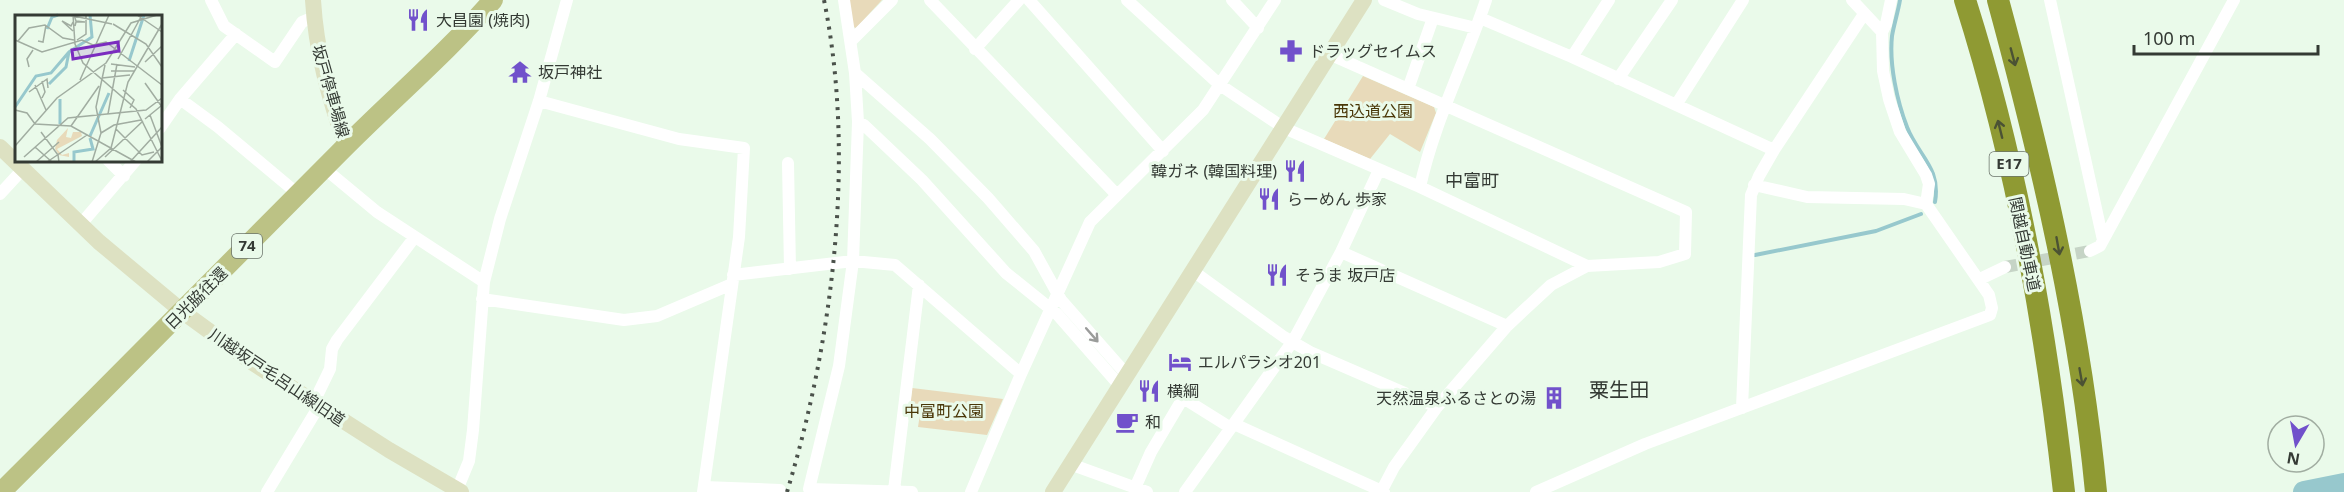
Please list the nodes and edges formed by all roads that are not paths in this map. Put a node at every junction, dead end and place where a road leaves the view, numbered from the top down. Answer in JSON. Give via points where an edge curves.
{"nodes":[{"id":1,"x":211,"y":0,"type":"edge"},
{"id":2,"x":493,"y":0,"type":"edge"},
{"id":3,"x":567,"y":0,"type":"edge"},
{"id":4,"x":844,"y":0,"type":"edge"},
{"id":5,"x":892,"y":0,"type":"edge"},
{"id":6,"x":930,"y":0,"type":"edge"},
{"id":7,"x":1019,"y":0,"type":"edge"},
{"id":8,"x":1029,"y":0,"type":"edge"},
{"id":9,"x":1127,"y":0,"type":"edge"},
{"id":10,"x":1232,"y":0,"type":"edge"},
{"id":11,"x":1275,"y":0,"type":"edge"},
{"id":12,"x":1364,"y":0,"type":"edge"},
{"id":13,"x":1384,"y":0,"type":"edge"},
{"id":14,"x":1486,"y":0,"type":"edge"},
{"id":15,"x":1610,"y":0,"type":"edge"},
{"id":16,"x":1672,"y":0,"type":"edge"},
{"id":17,"x":1743,"y":0,"type":"edge"},
{"id":18,"x":1852,"y":0,"type":"edge"},
{"id":19,"x":1891,"y":0,"type":"edge"},
{"id":20,"x":1965,"y":0,"type":"edge"},
{"id":21,"x":1998,"y":0,"type":"edge"},
{"id":22,"x":2050,"y":0,"type":"edge"},
{"id":23,"x":2234,"y":0,"type":"edge"},
{"id":24,"x":314,"y":8,"type":"edge"},
{"id":25,"x":1864,"y":14,"type":"junction"},
{"id":26,"x":1433,"y":18,"type":"junction"},
{"id":27,"x":1478,"y":23,"type":"junction"},
{"id":28,"x":1258,"y":28,"type":"junction"},
{"id":29,"x":1882,"y":32,"type":"junction"},
{"id":30,"x":236,"y":34,"type":"junction"},
{"id":31,"x":851,"y":41,"type":"junction"},
{"id":32,"x":975,"y":49,"type":"junction"},
{"id":33,"x":1329,"y":54,"type":"junction"},
{"id":34,"x":1572,"y":57,"type":"junction"},
{"id":35,"x":855,"y":73,"type":"junction"},
{"id":36,"x":1618,"y":79,"type":"junction"},
{"id":37,"x":1220,"y":85,"type":"junction"},
{"id":38,"x":1408,"y":89,"type":"junction"},
{"id":39,"x":180,"y":99,"type":"junction"},
{"id":40,"x":539,"y":101,"type":"junction"},
{"id":41,"x":1676,"y":105,"type":"junction"},
{"id":42,"x":1443,"y":106,"type":"junction"},
{"id":43,"x":858,"y":122,"type":"junction"},
{"id":44,"x":162,"y":125,"type":"edge"},
{"id":45,"x":1284,"y":128,"type":"junction"},
{"id":46,"x":346,"y":146,"type":"junction"},
{"id":47,"x":0,"y":147,"type":"edge"},
{"id":48,"x":1774,"y":150,"type":"junction"},
{"id":49,"x":1163,"y":151,"type":"junction"},
{"id":50,"x":15,"y":161,"type":"edge"},
{"id":51,"x":16,"y":162,"type":"edge"},
{"id":52,"x":110,"y":162,"type":"edge"},
{"id":53,"x":134,"y":162,"type":"edge"},
{"id":54,"x":788,"y":164,"type":"dead end"},
{"id":55,"x":324,"y":168,"type":"junction"},
{"id":56,"x":23,"y":169,"type":"junction"},
{"id":57,"x":1378,"y":170,"type":"junction"},
{"id":58,"x":124,"y":176,"type":"junction"},
{"id":59,"x":1754,"y":185,"type":"junction"},
{"id":60,"x":1420,"y":187,"type":"junction"},
{"id":61,"x":0,"y":194,"type":"edge"},
{"id":62,"x":298,"y":194,"type":"junction"},
{"id":63,"x":1117,"y":195,"type":"junction"},
{"id":64,"x":1926,"y":204,"type":"junction"},
{"id":65,"x":81,"y":224,"type":"junction"},
{"id":66,"x":414,"y":238,"type":"junction"},
{"id":67,"x":2103,"y":240,"type":"junction"},
{"id":68,"x":2090,"y":251,"type":"tunnel mouth"},
{"id":69,"x":1341,"y":252,"type":"junction"},
{"id":70,"x":853,"y":261,"type":"junction"},
{"id":71,"x":1587,"y":266,"type":"junction"},
{"id":72,"x":2005,"y":267,"type":"tunnel mouth"},
{"id":73,"x":790,"y":269,"type":"junction"},
{"id":74,"x":1193,"y":271,"type":"junction"},
{"id":75,"x":732,"y":279,"type":"junction"},
{"id":76,"x":1980,"y":279,"type":"junction"},
{"id":77,"x":484,"y":282,"type":"junction"},
{"id":78,"x":919,"y":285,"type":"junction"},
{"id":79,"x":1057,"y":294,"type":"junction"},
{"id":80,"x":482,"y":299,"type":"junction"},
{"id":81,"x":1051,"y":310,"type":"junction"},
{"id":82,"x":183,"y":312,"type":"junction"},
{"id":83,"x":1507,"y":326,"type":"junction"},
{"id":84,"x":1293,"y":341,"type":"junction"},
{"id":85,"x":1021,"y":374,"type":"junction"},
{"id":86,"x":1124,"y":380,"type":"junction"},
{"id":87,"x":317,"y":404,"type":"junction"},
{"id":88,"x":1437,"y":407,"type":"junction"},
{"id":89,"x":1742,"y":408,"type":"junction"},
{"id":90,"x":1233,"y":426,"type":"junction"},
{"id":91,"x":1070,"y":464,"type":"junction"},
{"id":92,"x":704,"y":489,"type":"edge"},
{"id":93,"x":780,"y":489,"type":"dead end"},
{"id":94,"x":808,"y":490,"type":"edge"},
{"id":95,"x":894,"y":490,"type":"junction"},
{"id":96,"x":1141,"y":490,"type":"edge"},
{"id":97,"x":459,"y":491,"type":"edge"},
{"id":98,"x":1383,"y":491,"type":"edge"},
{"id":99,"x":1,"y":492,"type":"edge"},
{"id":100,"x":267,"y":492,"type":"edge"},
{"id":101,"x":912,"y":492,"type":"edge"},
{"id":102,"x":971,"y":492,"type":"edge"},
{"id":103,"x":1053,"y":492,"type":"edge"},
{"id":104,"x":1185,"y":492,"type":"edge"},
{"id":105,"x":1536,"y":492,"type":"edge"},
{"id":106,"x":2064,"y":492,"type":"edge"},
{"id":107,"x":2096,"y":492,"type":"edge"}],
"edges":[{"from":1,"to":30,"type":"street","via":[[224,26]]},
{"from":2,"to":46,"type":"main road","name":"日光脇往還","number":"74"},
{"from":3,"to":40,"type":"street"},
{"from":4,"to":31,"type":"street"},
{"from":5,"to":31,"type":"street"},
{"from":6,"to":32,"type":"street"},
{"from":7,"to":32,"type":"street"},
{"from":8,"to":49,"type":"street"},
{"from":9,"to":37,"type":"street"},
{"from":10,"to":28,"type":"street"},
{"from":11,"to":28,"type":"street"},
{"from":12,"to":33,"type":"street"},
{"from":13,"to":26,"type":"street"},
{"from":14,"to":27,"type":"street"},
{"from":15,"to":34,"type":"street"},
{"from":16,"to":36,"type":"street"},
{"from":17,"to":41,"type":"street"},
{"from":18,"to":25,"type":"street"},
{"from":19,"to":29,"type":"street"},
{"from":106,"to":20,"type":"highway","name":"関越自動車道","number":"E17","one_way":true,"via":[[2043,330],[2010,170]]},
{"from":21,"to":107,"type":"highway","name":"関越自動車道","number":"E17","one_way":true,"via":[[2044,176],[2085,397]]},
{"from":22,"to":67,"type":"street"},
{"from":23,"to":67,"type":"street"},
{"from":24,"to":30,"type":"street","via":[[275,62]]},
{"from":24,"to":46,"type":"street","name":"坂戸停車場線","via":[[321,66]]},
{"from":25,"to":29,"type":"street"},
{"from":25,"to":48,"type":"street"},
{"from":26,"to":27,"type":"street"},
{"from":26,"to":38,"type":"street"},
{"from":27,"to":34,"type":"street"},
{"from":27,"to":42,"type":"street"},
{"from":28,"to":37,"type":"street"},
{"from":29,"to":64,"type":"street","via":[[1883,71],[1889,99],[1900,132],[1926,175]]},
{"from":30,"to":39,"type":"street"},
{"from":31,"to":35,"type":"street"},
{"from":32,"to":63,"type":"street"},
{"from":33,"to":38,"type":"street"},
{"from":33,"to":45,"type":"street"},
{"from":34,"to":36,"type":"street"},
{"from":35,"to":43,"type":"street"},
{"from":35,"to":79,"type":"street","via":[[930,139],[988,198],[1034,251]]},
{"from":36,"to":41,"type":"street"},
{"from":37,"to":45,"type":"street"},
{"from":37,"to":49,"type":"street","via":[[1203,110]]},
{"from":38,"to":42,"type":"street"},
{"from":39,"to":44,"type":"street"},
{"from":39,"to":62,"type":"street"},
{"from":40,"to":75,"type":"street","via":[[679,139],[744,148],[739,237]]},
{"from":40,"to":77,"type":"street"},
{"from":41,"to":48,"type":"street"},
{"from":42,"to":60,"type":"street"},
{"from":42,"to":71,"type":"street","via":[[1686,212],[1685,254],[1659,262]]},
{"from":43,"to":70,"type":"street"},
{"from":43,"to":81,"type":"street","via":[[922,180],[1006,273]]},
{"from":45,"to":57,"type":"street"},
{"from":45,"to":74,"type":"street"},
{"from":46,"to":55,"type":"main road","name":"日光脇往還","number":"74"},
{"from":47,"to":50,"type":"street","name":"川越坂戸毛呂山線旧道"},
{"from":48,"to":59,"type":"street"},
{"from":49,"to":63,"type":"street"},
{"from":51,"to":56,"type":"street","name":"川越坂戸毛呂山線旧道"},
{"from":52,"to":58,"type":"street"},
{"from":53,"to":58,"type":"street"},
{"from":54,"to":73,"type":"street"},
{"from":55,"to":62,"type":"main road","name":"日光脇往還","number":"74"},
{"from":55,"to":66,"type":"street"},
{"from":56,"to":61,"type":"street"},
{"from":56,"to":65,"type":"street","name":"川越坂戸毛呂山線旧道"},
{"from":57,"to":60,"type":"street"},
{"from":57,"to":69,"type":"street"},
{"from":58,"to":65,"type":"street"},
{"from":59,"to":64,"type":"street","via":[[1807,197],[1904,199]]},
{"from":59,"to":89,"type":"street"},
{"from":60,"to":71,"type":"street"},
{"from":62,"to":82,"type":"main road","name":"日光脇往還","number":"74"},
{"from":63,"to":79,"type":"street","via":[[1090,222]]},
{"from":64,"to":76,"type":"street"},
{"from":65,"to":82,"type":"street","name":"川越坂戸毛呂山線旧道"},
{"from":66,"to":77,"type":"street"},
{"from":66,"to":87,"type":"street","via":[[337,340]]},
{"from":67,"to":68,"type":"street"},
{"from":69,"to":83,"type":"street"},
{"from":69,"to":84,"type":"street"},
{"from":70,"to":73,"type":"street"},
{"from":70,"to":78,"type":"street","via":[[895,265]]},
{"from":70,"to":94,"type":"street","via":[[839,366]]},
{"from":71,"to":83,"type":"street","via":[[1551,285]]},
{"from":72,"to":76,"type":"street"},
{"from":73,"to":75,"type":"street"},
{"from":74,"to":84,"type":"street"},
{"from":74,"to":86,"type":"street"},
{"from":75,"to":80,"type":"street","via":[[657,316],[624,320]]},
{"from":75,"to":92,"type":"street"},
{"from":76,"to":89,"type":"street","via":[[1989,295],[1990,315]]},
{"from":77,"to":80,"type":"street"},
{"from":78,"to":85,"type":"street"},
{"from":78,"to":95,"type":"street"},
{"from":79,"to":81,"type":"street"},
{"from":79,"to":86,"type":"street","one_way":true},
{"from":80,"to":97,"type":"street","via":[[473,430],[469,461]]},
{"from":81,"to":85,"type":"street"},
{"from":81,"to":86,"type":"street"},
{"from":82,"to":87,"type":"street","name":"川越坂戸毛呂山線旧道"},
{"from":82,"to":99,"type":"main road","name":"日光脇往還","number":"74"},
{"from":83,"to":88,"type":"street"},
{"from":84,"to":88,"type":"street"},
{"from":84,"to":90,"type":"street"},
{"from":85,"to":102,"type":"street"},
{"from":86,"to":91,"type":"street"},
{"from":87,"to":97,"type":"street","name":"川越坂戸毛呂山線旧道"},
{"from":87,"to":100,"type":"street"},
{"from":88,"to":98,"type":"street","via":[[1394,468]]},
{"from":89,"to":105,"type":"street","via":[[1645,444]]},
{"from":90,"to":96,"type":"street","via":[[1183,398],[1151,452]]},
{"from":90,"to":98,"type":"street"},
{"from":90,"to":104,"type":"street"},
{"from":91,"to":96,"type":"street"},
{"from":91,"to":103,"type":"street"},
{"from":92,"to":93,"type":"street"},
{"from":94,"to":95,"type":"street"},
{"from":95,"to":101,"type":"street"}]}
